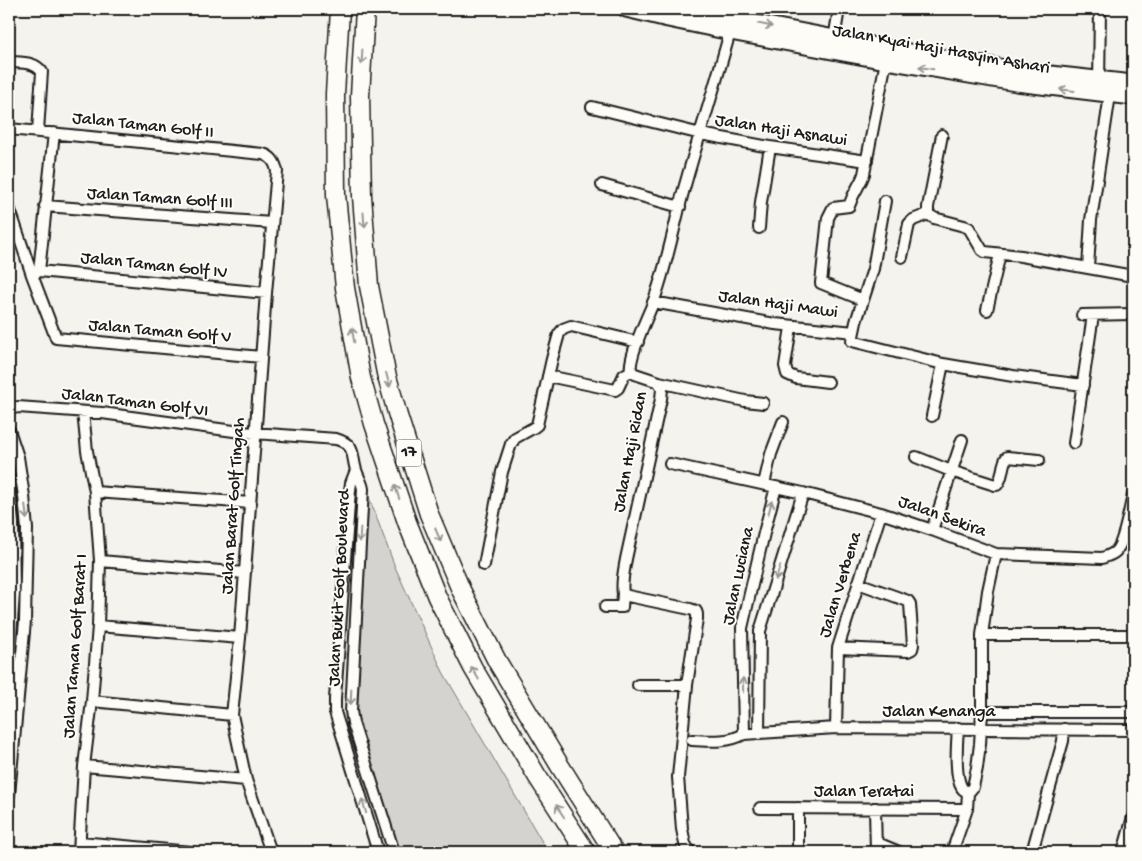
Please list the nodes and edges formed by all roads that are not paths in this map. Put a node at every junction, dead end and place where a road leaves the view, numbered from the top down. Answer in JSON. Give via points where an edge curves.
{"nodes":[{"id":1,"x":340,"y":9,"type":"edge"},
{"id":2,"x":365,"y":9,"type":"edge"},
{"id":3,"x":626,"y":9,"type":"edge"},
{"id":4,"x":683,"y":9,"type":"edge"},
{"id":5,"x":839,"y":9,"type":"edge"},
{"id":6,"x":1100,"y":9,"type":"edge"},
{"id":7,"x":730,"y":32,"type":"junction"},
{"id":8,"x":834,"y":39,"type":"junction"},
{"id":9,"x":886,"y":61,"type":"junction"},
{"id":10,"x":9,"y":62,"type":"edge"},
{"id":11,"x":1133,"y":83,"type":"edge"},
{"id":12,"x":1103,"y":89,"type":"junction"},
{"id":13,"x":1133,"y":98,"type":"edge"},
{"id":14,"x":592,"y":107,"type":"dead end"},
{"id":15,"x":9,"y":129,"type":"edge"},
{"id":16,"x":38,"y":131,"type":"junction"},
{"id":17,"x":54,"y":133,"type":"junction"},
{"id":18,"x":701,"y":134,"type":"junction"},
{"id":19,"x":942,"y":135,"type":"dead end"},
{"id":20,"x":770,"y":147,"type":"junction"},
{"id":21,"x":272,"y":159,"type":"joint"},
{"id":22,"x":867,"y":161,"type":"junction"},
{"id":23,"x":602,"y":185,"type":"dead end"},
{"id":24,"x":885,"y":201,"type":"dead end"},
{"id":25,"x":45,"y":206,"type":"junction"},
{"id":26,"x":9,"y":207,"type":"edge"},
{"id":27,"x":680,"y":207,"type":"junction"},
{"id":28,"x":928,"y":214,"type":"junction"},
{"id":29,"x":272,"y":223,"type":"junction"},
{"id":30,"x":759,"y":228,"type":"dead end"},
{"id":31,"x":1000,"y":254,"type":"junction"},
{"id":32,"x":902,"y":258,"type":"dead end"},
{"id":33,"x":1088,"y":268,"type":"junction"},
{"id":34,"x":35,"y":273,"type":"junction"},
{"id":35,"x":1133,"y":276,"type":"edge"},
{"id":36,"x":266,"y":293,"type":"junction"},
{"id":37,"x":863,"y":300,"type":"junction"},
{"id":38,"x":653,"y":302,"type":"junction"},
{"id":39,"x":987,"y":310,"type":"dead end"},
{"id":40,"x":1133,"y":314,"type":"edge"},
{"id":41,"x":1082,"y":315,"type":"dead end"},
{"id":42,"x":1093,"y":315,"type":"junction"},
{"id":43,"x":791,"y":327,"type":"junction"},
{"id":44,"x":854,"y":332,"type":"junction"},
{"id":45,"x":638,"y":342,"type":"junction"},
{"id":46,"x":262,"y":358,"type":"junction"},
{"id":47,"x":943,"y":364,"type":"junction"},
{"id":48,"x":631,"y":371,"type":"junction"},
{"id":49,"x":548,"y":376,"type":"junction"},
{"id":50,"x":660,"y":382,"type":"junction"},
{"id":51,"x":828,"y":382,"type":"dead end"},
{"id":52,"x":1083,"y":386,"type":"junction"},
{"id":53,"x":763,"y":403,"type":"dead end"},
{"id":54,"x":9,"y":409,"type":"edge"},
{"id":55,"x":83,"y":412,"type":"junction"},
{"id":56,"x":932,"y":416,"type":"dead end"},
{"id":57,"x":783,"y":422,"type":"dead end"},
{"id":58,"x":9,"y":430,"type":"edge"},
{"id":59,"x":256,"y":433,"type":"junction"},
{"id":60,"x":962,"y":440,"type":"dead end"},
{"id":61,"x":1074,"y":443,"type":"dead end"},
{"id":62,"x":916,"y":457,"type":"dead end"},
{"id":63,"x":1039,"y":460,"type":"dead end"},
{"id":64,"x":670,"y":464,"type":"dead end"},
{"id":65,"x":356,"y":470,"type":"junction"},
{"id":66,"x":952,"y":471,"type":"junction"},
{"id":67,"x":9,"y":484,"type":"edge"},
{"id":68,"x":764,"y":484,"type":"junction"},
{"id":69,"x":776,"y":487,"type":"junction"},
{"id":70,"x":95,"y":492,"type":"junction"},
{"id":71,"x":803,"y":493,"type":"junction"},
{"id":72,"x":1133,"y":495,"type":"edge"},
{"id":73,"x":251,"y":503,"type":"junction"},
{"id":74,"x":881,"y":513,"type":"junction"},
{"id":75,"x":932,"y":530,"type":"junction"},
{"id":76,"x":996,"y":554,"type":"junction"},
{"id":77,"x":100,"y":561,"type":"junction"},
{"id":78,"x":484,"y":565,"type":"dead end"},
{"id":79,"x":245,"y":573,"type":"junction"},
{"id":80,"x":858,"y":583,"type":"junction"},
{"id":81,"x":623,"y":594,"type":"junction"},
{"id":82,"x":605,"y":608,"type":"dead end"},
{"id":83,"x":98,"y":626,"type":"junction"},
{"id":84,"x":742,"y":628,"type":"junction"},
{"id":85,"x":760,"y":631,"type":"junction"},
{"id":86,"x":982,"y":635,"type":"junction"},
{"id":87,"x":1133,"y":635,"type":"edge"},
{"id":88,"x":240,"y":638,"type":"junction"},
{"id":89,"x":838,"y":648,"type":"junction"},
{"id":90,"x":9,"y":663,"type":"edge"},
{"id":91,"x":638,"y":685,"type":"dead end"},
{"id":92,"x":687,"y":686,"type":"junction"},
{"id":93,"x":92,"y":701,"type":"junction"},
{"id":94,"x":982,"y":712,"type":"junction"},
{"id":95,"x":1133,"y":712,"type":"edge"},
{"id":96,"x":232,"y":715,"type":"junction"},
{"id":97,"x":836,"y":728,"type":"junction"},
{"id":98,"x":958,"y":728,"type":"junction"},
{"id":99,"x":981,"y":728,"type":"junction"},
{"id":100,"x":1064,"y":729,"type":"junction"},
{"id":101,"x":1133,"y":730,"type":"edge"},
{"id":102,"x":744,"y":734,"type":"junction"},
{"id":103,"x":759,"y":734,"type":"junction"},
{"id":104,"x":692,"y":740,"type":"dead end"},
{"id":105,"x":84,"y":766,"type":"junction"},
{"id":106,"x":246,"y":780,"type":"junction"},
{"id":107,"x":968,"y":793,"type":"junction"},
{"id":108,"x":9,"y":795,"type":"edge"},
{"id":109,"x":760,"y":808,"type":"dead end"},
{"id":110,"x":798,"y":808,"type":"junction"},
{"id":111,"x":875,"y":808,"type":"junction"},
{"id":112,"x":967,"y":809,"type":"junction"},
{"id":113,"x":1133,"y":817,"type":"edge"},
{"id":114,"x":876,"y":840,"type":"junction"},
{"id":115,"x":79,"y":847,"type":"edge"},
{"id":116,"x":192,"y":852,"type":"edge"},
{"id":117,"x":271,"y":852,"type":"edge"},
{"id":118,"x":378,"y":852,"type":"edge"},
{"id":119,"x":394,"y":852,"type":"edge"},
{"id":120,"x":586,"y":852,"type":"edge"},
{"id":121,"x":614,"y":852,"type":"edge"},
{"id":122,"x":690,"y":852,"type":"edge"},
{"id":123,"x":798,"y":852,"type":"edge"},
{"id":124,"x":876,"y":852,"type":"edge"},
{"id":125,"x":899,"y":852,"type":"edge"},
{"id":126,"x":952,"y":852,"type":"edge"},
{"id":127,"x":1032,"y":852,"type":"edge"},
{"id":128,"x":1123,"y":852,"type":"edge"}],
"edges":[{"from":120,"to":1,"type":"highway","number":"17","one_way":true,"via":[[472,668],[407,522],[374,424],[361,378],[345,288],[337,205],[335,94]]},
{"from":2,"to":121,"type":"highway","number":"17","one_way":true,"via":[[360,96],[368,277],[398,416],[429,514],[461,590],[497,661]]},
{"from":3,"to":7,"type":"main road","name":"Jalan Kyai Haji Hasyim Ashari"},
{"from":4,"to":8,"type":"main road","name":"Jalan Kyai Haji Hasyim Ashari","one_way":true},
{"from":5,"to":8,"type":"street"},
{"from":6,"to":12,"type":"street"},
{"from":7,"to":9,"type":"main road","name":"Jalan Kyai Haji Hasyim Ashari"},
{"from":7,"to":18,"type":"street","name":"Jalan Haji Ridan"},
{"from":8,"to":12,"type":"main road","name":"Jalan Kyai Haji Hasyim Ashari","via":[[1023,71]]},
{"from":12,"to":9,"type":"main road","name":"Jalan Kyai Haji Hasyim Ashari","one_way":true,"via":[[1016,83]]},
{"from":9,"to":22,"type":"street","name":"Jalan Haji Asnawi"},
{"from":10,"to":16,"type":"street","via":[[30,64],[42,72]]},
{"from":11,"to":12,"type":"main road","name":"Jalan Kyai Haji Hasyim Ashari"},
{"from":12,"to":13,"type":"main road","name":"Jalan Kyai Haji Hasyim Ashari"},
{"from":12,"to":33,"type":"street"},
{"from":14,"to":18,"type":"street","name":"Jalan Haji Asnawi"},
{"from":15,"to":16,"type":"street","name":"Jalan Taman Golf II"},
{"from":16,"to":17,"type":"street","name":"Jalan Taman Golf II"},
{"from":17,"to":21,"type":"street","name":"Jalan Taman Golf II","via":[[263,154]]},
{"from":17,"to":25,"type":"street"},
{"from":18,"to":20,"type":"street","name":"Jalan Haji Asnawi"},
{"from":18,"to":27,"type":"street","name":"Jalan Haji Ridan"},
{"from":19,"to":28,"type":"street"},
{"from":20,"to":22,"type":"street","name":"Jalan Haji Asnawi"},
{"from":20,"to":30,"type":"street"},
{"from":21,"to":29,"type":"street","name":"Jalan Barat Golf Tingah","via":[[277,171]]},
{"from":22,"to":37,"type":"street","via":[[851,204],[831,210],[821,282]]},
{"from":23,"to":27,"type":"street"},
{"from":24,"to":37,"type":"street","name":"Jalan Haji Mawi","via":[[873,269]]},
{"from":25,"to":29,"type":"street","name":"Jalan Taman Golf III"},
{"from":25,"to":34,"type":"street"},
{"from":26,"to":34,"type":"street"},
{"from":27,"to":38,"type":"street","name":"Jalan Haji Ridan"},
{"from":28,"to":31,"type":"street","via":[[969,228],[982,250]]},
{"from":28,"to":32,"type":"street","via":[[909,224]]},
{"from":29,"to":36,"type":"street","name":"Jalan Barat Golf Tingah"},
{"from":31,"to":33,"type":"street"},
{"from":31,"to":39,"type":"street"},
{"from":33,"to":35,"type":"street"},
{"from":34,"to":36,"type":"street","name":"Jalan Taman Golf IV"},
{"from":34,"to":46,"type":"street","name":"Jalan Taman Golf V","via":[[56,338]]},
{"from":36,"to":46,"type":"street","name":"Jalan Barat Golf Tingah"},
{"from":37,"to":44,"type":"street","name":"Jalan Haji Mawi"},
{"from":38,"to":43,"type":"street","name":"Jalan Haji Mawi"},
{"from":38,"to":45,"type":"street","name":"Jalan Haji Ridan"},
{"from":40,"to":42,"type":"street"},
{"from":41,"to":42,"type":"street"},
{"from":42,"to":52,"type":"street"},
{"from":43,"to":44,"type":"street","name":"Jalan Haji Mawi"},
{"from":43,"to":51,"type":"street","via":[[786,374]]},
{"from":44,"to":47,"type":"street","via":[[853,342]]},
{"from":45,"to":48,"type":"street","name":"Jalan Haji Ridan"},
{"from":45,"to":49,"type":"street","via":[[566,327],[559,334]]},
{"from":46,"to":59,"type":"street","name":"Jalan Barat Golf Tingah"},
{"from":47,"to":52,"type":"street"},
{"from":47,"to":56,"type":"street"},
{"from":48,"to":49,"type":"street","via":[[624,375],[615,390]]},
{"from":48,"to":50,"type":"street","name":"Jalan Haji Ridan"},
{"from":49,"to":78,"type":"street","via":[[537,425],[510,444]]},
{"from":50,"to":53,"type":"street"},
{"from":50,"to":81,"type":"street","name":"Jalan Haji Ridan","via":[[661,399],[626,559]]},
{"from":52,"to":61,"type":"street"},
{"from":54,"to":55,"type":"street","name":"Jalan Taman Golf VI"},
{"from":55,"to":59,"type":"street","name":"Jalan Taman Golf VI"},
{"from":55,"to":70,"type":"street","name":"Jalan Taman Golf Barat I"},
{"from":57,"to":68,"type":"street"},
{"from":58,"to":108,"type":"street","one_way":true,"via":[[18,457],[27,528],[25,621]]},
{"from":59,"to":65,"type":"street","name":"Jalan Taman Golf VI","via":[[342,440],[351,448]]},
{"from":59,"to":73,"type":"street","name":"Jalan Barat Golf Tingah"},
{"from":60,"to":66,"type":"street"},
{"from":62,"to":66,"type":"street"},
{"from":63,"to":66,"type":"street","via":[[1007,457],[997,485]]},
{"from":64,"to":68,"type":"street","name":"Jalan Sekira"},
{"from":118,"to":65,"type":"street","name":"Jalan Bukit Golf Boulevard","one_way":true,"via":[[335,712],[350,483]]},
{"from":65,"to":119,"type":"street","name":"Jalan Bukit Golf Boulevard","one_way":true,"via":[[363,489],[351,710]]},
{"from":66,"to":75,"type":"street"},
{"from":67,"to":90,"type":"street","via":[[14,593]]},
{"from":68,"to":69,"type":"street","name":"Jalan Sekira"},
{"from":69,"to":71,"type":"street","name":"Jalan Sekira"},
{"from":84,"to":69,"type":"street","name":"Jalan Luciana","one_way":true},
{"from":70,"to":73,"type":"street"},
{"from":70,"to":77,"type":"street","name":"Jalan Taman Golf Barat I"},
{"from":71,"to":74,"type":"street","name":"Jalan Sekira"},
{"from":71,"to":85,"type":"street","name":"Jalan Luciana","one_way":true},
{"from":72,"to":76,"type":"street","name":"Jalan Sekira","via":[[1121,542],[1109,556]]},
{"from":73,"to":79,"type":"street","name":"Jalan Barat Golf Tingah"},
{"from":74,"to":75,"type":"street","name":"Jalan Sekira"},
{"from":74,"to":80,"type":"street","name":"Jalan Verbena"},
{"from":75,"to":76,"type":"street","name":"Jalan Sekira"},
{"from":76,"to":86,"type":"street"},
{"from":77,"to":79,"type":"street"},
{"from":77,"to":83,"type":"street","name":"Jalan Taman Golf Barat I"},
{"from":79,"to":88,"type":"street","name":"Jalan Barat Golf Tingah"},
{"from":80,"to":89,"type":"street","name":"Jalan Verbena"},
{"from":80,"to":89,"type":"street","via":[[908,601],[913,646],[908,650]]},
{"from":81,"to":82,"type":"street","via":[[622,607]]},
{"from":81,"to":92,"type":"street","via":[[696,611]]},
{"from":83,"to":88,"type":"street"},
{"from":83,"to":93,"type":"street","name":"Jalan Taman Golf Barat I"},
{"from":84,"to":85,"type":"street"},
{"from":102,"to":84,"type":"street","name":"Jalan Luciana","one_way":true},
{"from":85,"to":103,"type":"street","name":"Jalan Luciana"},
{"from":86,"to":87,"type":"street"},
{"from":86,"to":94,"type":"street"},
{"from":88,"to":96,"type":"street","name":"Jalan Barat Golf Tingah"},
{"from":89,"to":97,"type":"street","name":"Jalan Verbena"},
{"from":91,"to":92,"type":"street"},
{"from":92,"to":122,"type":"street","via":[[678,777],[682,829]]},
{"from":93,"to":96,"type":"street"},
{"from":93,"to":105,"type":"street","name":"Jalan Taman Golf Barat I"},
{"from":94,"to":95,"type":"street"},
{"from":94,"to":99,"type":"street"},
{"from":96,"to":106,"type":"street","name":"Jalan Barat Golf Tingah"},
{"from":97,"to":98,"type":"street","name":"Jalan Kenanga"},
{"from":97,"to":103,"type":"street","name":"Jalan Kenanga"},
{"from":98,"to":99,"type":"street","name":"Jalan Kenanga"},
{"from":98,"to":107,"type":"street","via":[[957,766],[962,787]]},
{"from":99,"to":100,"type":"street","name":"Jalan Kenanga"},
{"from":99,"to":107,"type":"street","via":[[973,787]]},
{"from":100,"to":101,"type":"street","name":"Jalan Kenanga"},
{"from":100,"to":127,"type":"street"},
{"from":102,"to":103,"type":"street","name":"Jalan Kenanga"},
{"from":102,"to":104,"type":"street","name":"Jalan Kenanga","via":[[725,741]]},
{"from":105,"to":106,"type":"street"},
{"from":105,"to":115,"type":"street","name":"Jalan Taman Golf Barat I"},
{"from":106,"to":117,"type":"street","name":"Jalan Barat Golf Tingah"},
{"from":107,"to":112,"type":"street"},
{"from":109,"to":110,"type":"street","name":"Jalan Teratai"},
{"from":110,"to":111,"type":"street","name":"Jalan Teratai"},
{"from":110,"to":123,"type":"street"},
{"from":111,"to":112,"type":"street","name":"Jalan Teratai"},
{"from":111,"to":114,"type":"street"},
{"from":112,"to":126,"type":"street"},
{"from":113,"to":128,"type":"street"},
{"from":114,"to":124,"type":"street"},
{"from":114,"to":125,"type":"street"},
{"from":115,"to":116,"type":"street"}]}
